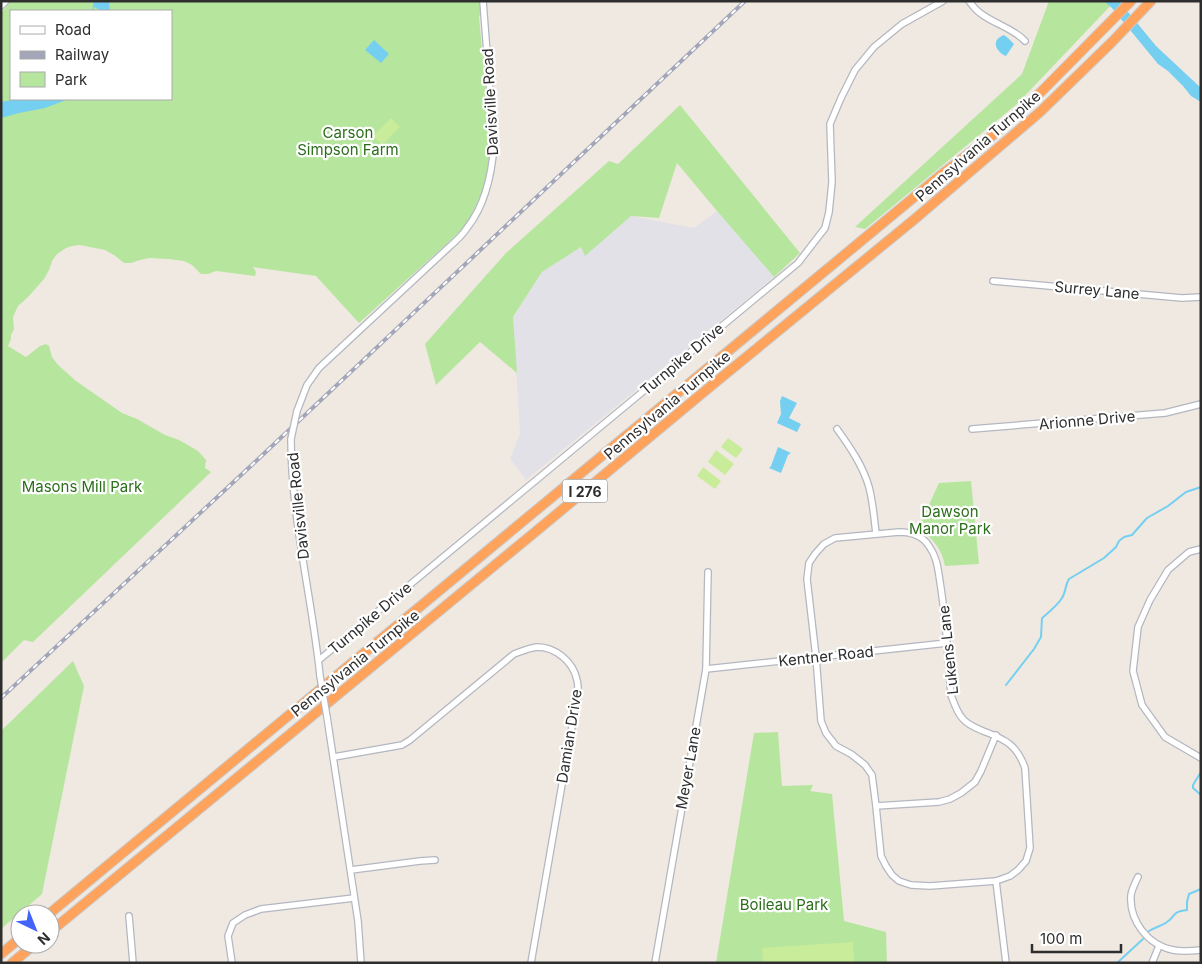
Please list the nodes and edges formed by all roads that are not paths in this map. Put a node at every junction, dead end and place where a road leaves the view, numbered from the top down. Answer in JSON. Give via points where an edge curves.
{"nodes":[{"id":1,"x":6,"y":1,"type":"edge"},
{"id":2,"x":484,"y":1,"type":"edge"},
{"id":3,"x":943,"y":1,"type":"edge"},
{"id":4,"x":969,"y":1,"type":"edge"},
{"id":5,"x":1131,"y":1,"type":"edge"},
{"id":6,"x":1150,"y":3,"type":"edge"},
{"id":7,"x":1,"y":6,"type":"edge"},
{"id":8,"x":1025,"y":41,"type":"dead end"},
{"id":9,"x":993,"y":281,"type":"dead end"},
{"id":10,"x":1201,"y":297,"type":"edge"},
{"id":11,"x":1201,"y":404,"type":"edge"},
{"id":12,"x":837,"y":428,"type":"dead end"},
{"id":13,"x":972,"y":429,"type":"dead end"},
{"id":14,"x":876,"y":534,"type":"junction"},
{"id":15,"x":1201,"y":548,"type":"edge"},
{"id":16,"x":708,"y":572,"type":"dead end"},
{"id":17,"x":947,"y":643,"type":"junction"},
{"id":18,"x":816,"y":657,"type":"junction"},
{"id":19,"x":318,"y":660,"type":"junction"},
{"id":20,"x":706,"y":668,"type":"junction"},
{"id":21,"x":996,"y":735,"type":"junction"},
{"id":22,"x":334,"y":757,"type":"junction"},
{"id":23,"x":1201,"y":758,"type":"edge"},
{"id":24,"x":876,"y":806,"type":"junction"},
{"id":25,"x":436,"y":860,"type":"dead end"},
{"id":26,"x":350,"y":870,"type":"junction"},
{"id":27,"x":1138,"y":877,"type":"dead end"},
{"id":28,"x":996,"y":880,"type":"junction"},
{"id":29,"x":354,"y":898,"type":"junction"},
{"id":30,"x":60,"y":905,"type":"edge"},
{"id":31,"x":129,"y":916,"type":"dead end"},
{"id":32,"x":60,"y":924,"type":"edge"},
{"id":33,"x":1159,"y":946,"type":"junction"},
{"id":34,"x":1201,"y":950,"type":"edge"},
{"id":35,"x":23,"y":954,"type":"edge"},
{"id":36,"x":12,"y":963,"type":"edge"},
{"id":37,"x":134,"y":963,"type":"edge"},
{"id":38,"x":232,"y":963,"type":"edge"},
{"id":39,"x":361,"y":963,"type":"edge"},
{"id":40,"x":531,"y":963,"type":"edge"},
{"id":41,"x":655,"y":963,"type":"edge"},
{"id":42,"x":1006,"y":963,"type":"edge"},
{"id":43,"x":1152,"y":963,"type":"edge"}],
"edges":[{"from":1,"to":7,"type":"street"},
{"from":2,"to":19,"type":"street","name":"Davisville Road","bridge":true,"via":[[494,144],[488,186],[481,205],[467,228],[448,248],[318,368],[297,412],[291,439],[291,462]]},
{"from":3,"to":19,"type":"street","name":"Turnpike Drive","via":[[902,24],[874,47],[855,70],[830,124],[832,182],[825,228],[798,262]]},
{"from":4,"to":8,"type":"street","via":[[979,13],[1019,34]]},
{"from":5,"to":30,"type":"highway","name":"Pennsylvania Turnpike","number":"I 276","via":[[1041,92],[992,136],[942,174]]},
{"from":6,"to":32,"type":"highway","name":"Pennsylvania Turnpike","number":"I 276","via":[[1040,112],[916,218]]},
{"from":9,"to":10,"type":"street","name":"Surrey Lane"},
{"from":11,"to":13,"type":"street","name":"Arionne Drive","via":[[1165,413]]},
{"from":12,"to":14,"type":"street","via":[[868,485]]},
{"from":14,"to":17,"type":"street","name":"Lukens Lane","via":[[908,532],[928,544],[936,558]]},
{"from":14,"to":18,"type":"street","via":[[834,538],[824,544],[809,563],[807,579]]},
{"from":15,"to":23,"type":"street","via":[[1189,552],[1168,570],[1150,600],[1138,627],[1133,671],[1142,706],[1165,737]]},
{"from":16,"to":20,"type":"street","name":"Meyer Lane"},
{"from":17,"to":18,"type":"street","name":"Kentner Road"},
{"from":17,"to":21,"type":"street","name":"Lukens Lane","via":[[951,695],[956,709],[968,724]]},
{"from":18,"to":20,"type":"street","name":"Kentner Road"},
{"from":18,"to":24,"type":"street","name":"Lukens Lane","via":[[821,721],[836,746],[865,765],[872,775]]},
{"from":19,"to":22,"type":"street","name":"Davisville Road","bridge":true},
{"from":20,"to":41,"type":"street","name":"Meyer Lane"},
{"from":21,"to":24,"type":"street","via":[[975,782],[961,793],[939,802]]},
{"from":21,"to":28,"type":"street","name":"Lukens Lane","via":[[1016,749],[1025,768],[1030,848],[1026,861],[1018,870]]},
{"from":22,"to":26,"type":"street","name":"Davisville Road"},
{"from":22,"to":40,"type":"street","name":"Damian Drive","via":[[406,742],[514,654],[537,647],[563,656],[577,678],[578,692]]},
{"from":24,"to":28,"type":"street","name":"Lukens Lane","via":[[881,856],[899,881],[930,886]]},
{"from":25,"to":26,"type":"street"},
{"from":26,"to":29,"type":"street","name":"Davisville Road"},
{"from":27,"to":33,"type":"street","via":[[1131,893],[1133,915],[1143,932]]},
{"from":28,"to":42,"type":"street"},
{"from":29,"to":38,"type":"street","via":[[261,909],[245,915],[233,923],[228,936]]},
{"from":29,"to":39,"type":"street","name":"Davisville Road"},
{"from":31,"to":37,"type":"street"},
{"from":33,"to":34,"type":"street","via":[[1175,951]]},
{"from":33,"to":43,"type":"street"},
{"from":35,"to":36,"type":"highway"}]}
